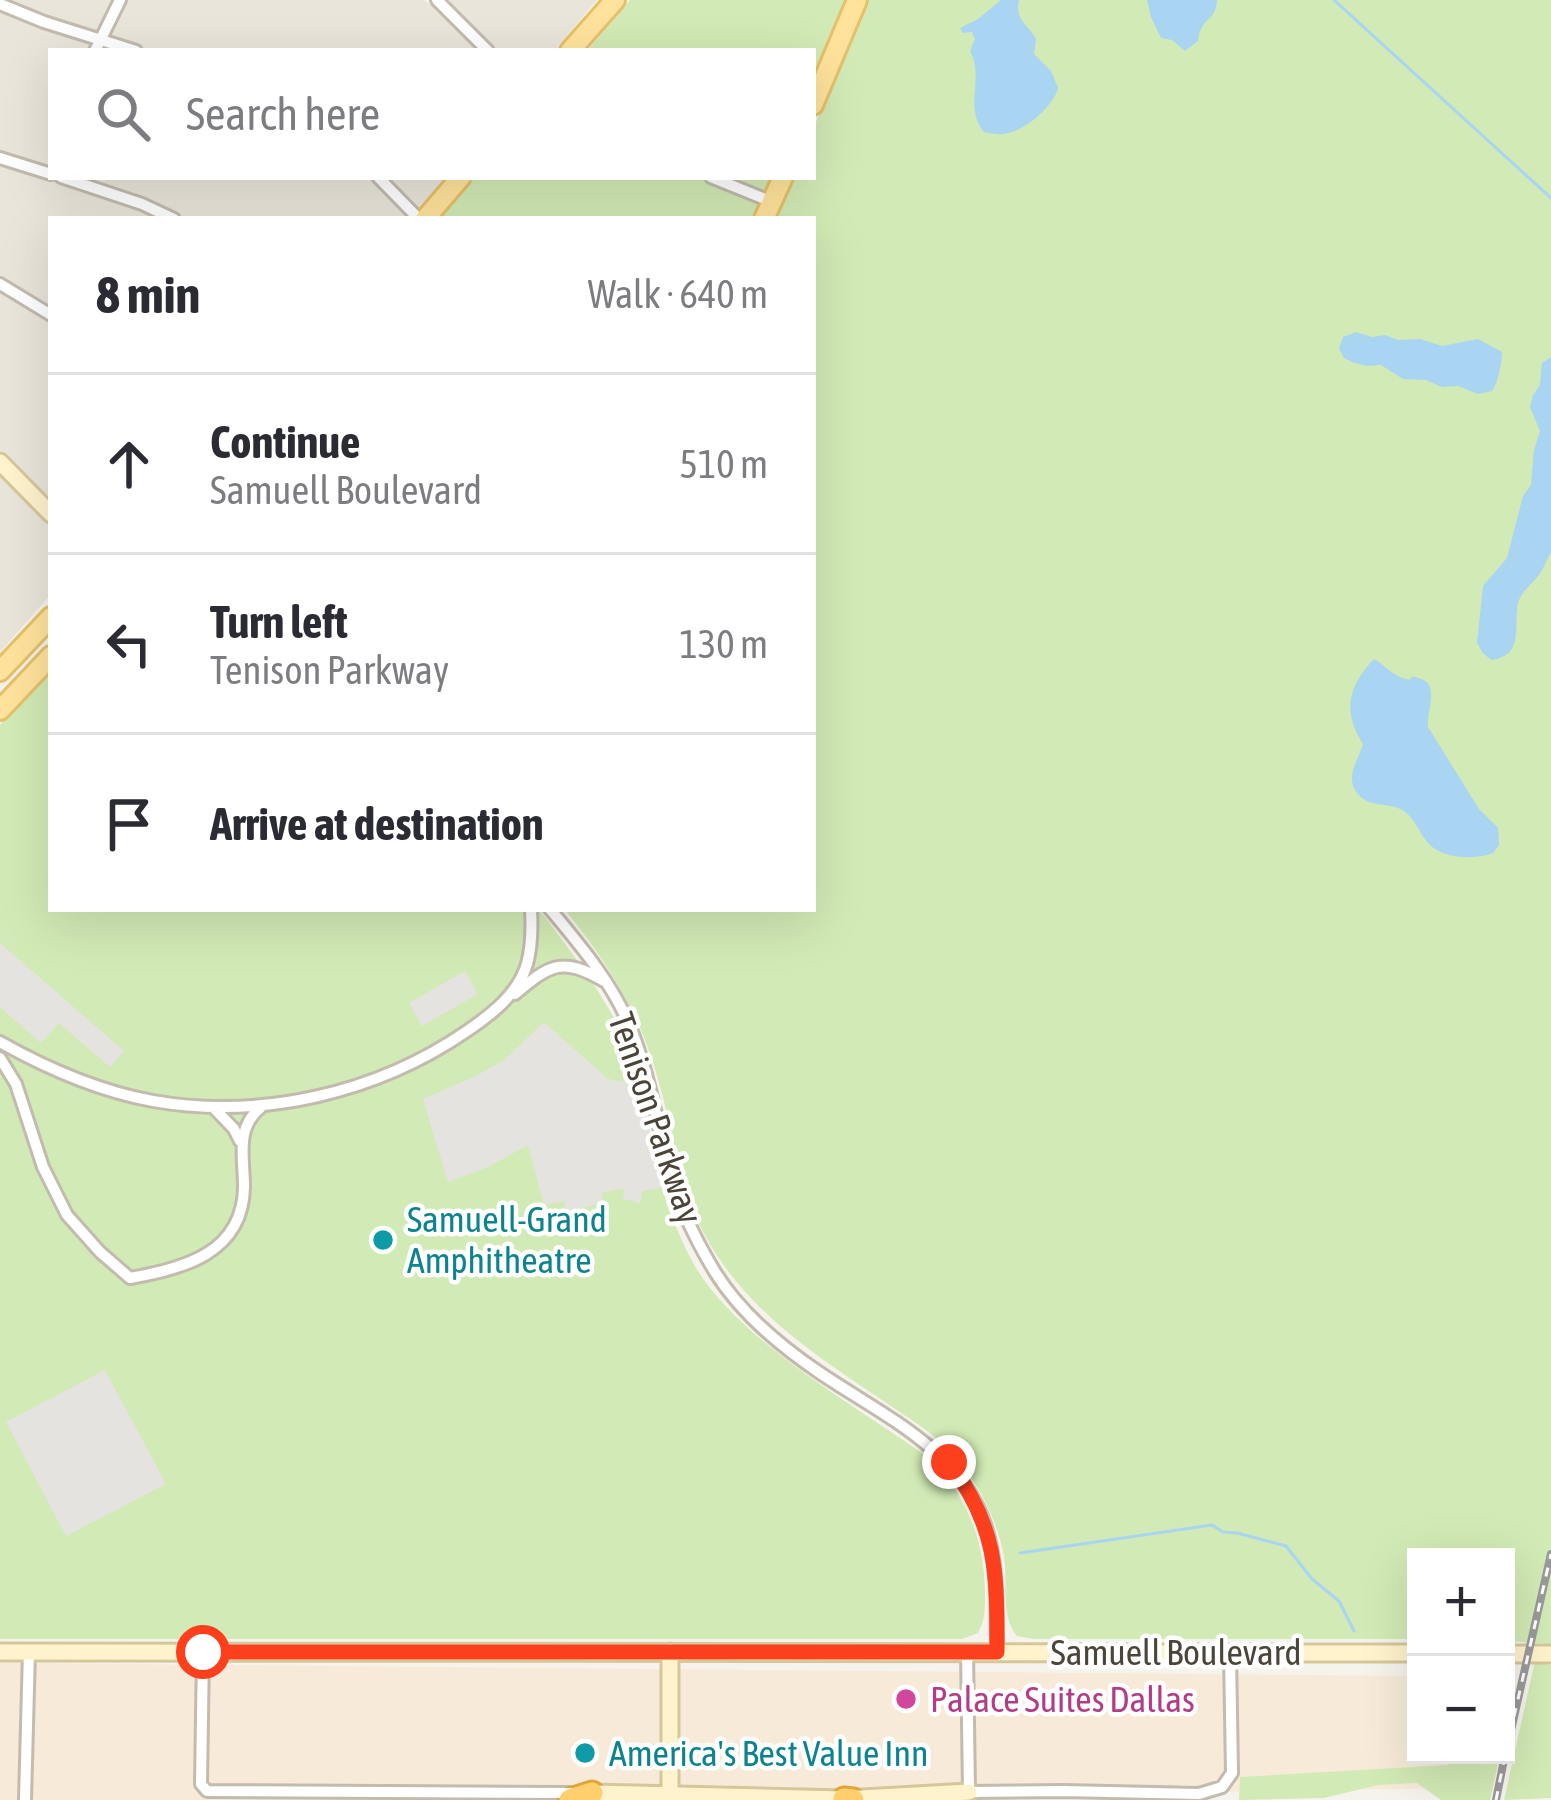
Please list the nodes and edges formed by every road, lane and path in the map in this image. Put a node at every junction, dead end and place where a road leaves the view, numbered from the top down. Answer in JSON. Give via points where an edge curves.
{"nodes":[{"id":1,"x":120,"y":0,"type":"edge"},
{"id":2,"x":437,"y":0,"type":"edge"},
{"id":3,"x":615,"y":0,"type":"edge"},
{"id":4,"x":857,"y":0,"type":"edge"},
{"id":5,"x":0,"y":4,"type":"edge"},
{"id":6,"x":98,"y":46,"type":"edge"},
{"id":7,"x":485,"y":48,"type":"edge"},
{"id":8,"x":574,"y":48,"type":"edge"},
{"id":9,"x":816,"y":98,"type":"edge"},
{"id":10,"x":0,"y":158,"type":"edge"},
{"id":11,"x":48,"y":172,"type":"edge"},
{"id":12,"x":73,"y":180,"type":"edge"},
{"id":13,"x":381,"y":180,"type":"edge"},
{"id":14,"x":458,"y":180,"type":"edge"},
{"id":15,"x":716,"y":180,"type":"edge"},
{"id":16,"x":782,"y":180,"type":"edge"},
{"id":17,"x":768,"y":211,"type":"edge"},
{"id":18,"x":168,"y":216,"type":"edge"},
{"id":19,"x":419,"y":216,"type":"edge"},
{"id":20,"x":425,"y":216,"type":"edge"},
{"id":21,"x":0,"y":284,"type":"edge"},
{"id":22,"x":48,"y":313,"type":"edge"},
{"id":23,"x":0,"y":462,"type":"edge"},
{"id":24,"x":48,"y":511,"type":"edge"},
{"id":25,"x":48,"y":619,"type":"edge"},
{"id":26,"x":48,"y":659,"type":"edge"},
{"id":27,"x":0,"y":675,"type":"edge"},
{"id":28,"x":16,"y":693,"type":"junction"},
{"id":29,"x":0,"y":710,"type":"edge"},
{"id":30,"x":531,"y":912,"type":"edge"},
{"id":31,"x":552,"y":912,"type":"edge"},
{"id":32,"x":607,"y":982,"type":"junction"},
{"id":33,"x":500,"y":1006,"type":"junction"},
{"id":34,"x":0,"y":1042,"type":"edge"},
{"id":35,"x":0,"y":1058,"type":"edge"},
{"id":36,"x":36,"y":1062,"type":"junction"},
{"id":37,"x":16,"y":1084,"type":"junction"},
{"id":38,"x":263,"y":1105,"type":"junction"},
{"id":39,"x":213,"y":1107,"type":"junction"},
{"id":40,"x":242,"y":1144,"type":"junction"},
{"id":41,"x":0,"y":1652,"type":"edge"},
{"id":42,"x":29,"y":1652,"type":"junction"},
{"id":43,"x":203,"y":1652,"type":"junction"},
{"id":44,"x":670,"y":1652,"type":"junction"},
{"id":45,"x":967,"y":1652,"type":"junction"},
{"id":46,"x":997,"y":1652,"type":"junction"},
{"id":47,"x":1230,"y":1653,"type":"junction"},
{"id":48,"x":1407,"y":1653,"type":"edge"},
{"id":49,"x":1515,"y":1654,"type":"edge"},
{"id":50,"x":1551,"y":1654,"type":"edge"},
{"id":51,"x":969,"y":1792,"type":"junction"},
{"id":52,"x":581,"y":1797,"type":"edge"},
{"id":53,"x":670,"y":1797,"type":"edge"},
{"id":54,"x":849,"y":1799,"type":"edge"},
{"id":55,"x":25,"y":1800,"type":"edge"}],
"edges":[{"from":1,"to":6,"type":"street"},
{"from":2,"to":7,"type":"street"},
{"from":3,"to":8,"type":"main road"},
{"from":4,"to":9,"type":"main road"},
{"from":5,"to":6,"type":"street"},
{"from":10,"to":11,"type":"street"},
{"from":12,"to":18,"type":"street"},
{"from":13,"to":19,"type":"street"},
{"from":14,"to":20,"type":"main road"},
{"from":15,"to":17,"type":"street"},
{"from":16,"to":17,"type":"main road"},
{"from":21,"to":22,"type":"street"},
{"from":23,"to":24,"type":"main road"},
{"from":25,"to":27,"type":"main road"},
{"from":26,"to":28,"type":"main road"},
{"from":27,"to":28,"type":"street"},
{"from":28,"to":29,"type":"main road"},
{"from":30,"to":33,"type":"street","via":[[527,964]]},
{"from":31,"to":32,"type":"street","name":"Tenison Parkway"},
{"from":32,"to":33,"type":"street","via":[[554,967]]},
{"from":32,"to":46,"type":"street","name":"Tenison Parkway","via":[[641,1056],[678,1196],[729,1294],[792,1353],[928,1444],[966,1485],[986,1526],[997,1578]]},
{"from":33,"to":38,"type":"street","via":[[387,1075]]},
{"from":34,"to":36,"type":"street"},
{"from":35,"to":37,"type":"street"},
{"from":36,"to":37,"type":"street"},
{"from":36,"to":39,"type":"street","via":[[117,1092]]},
{"from":37,"to":40,"type":"street","via":[[67,1215],[130,1278],[182,1267],[223,1240],[242,1206]]},
{"from":38,"to":39,"type":"street"},
{"from":38,"to":40,"type":"street"},
{"from":39,"to":40,"type":"street"},
{"from":41,"to":42,"type":"main road","name":"Samuell Boulevard"},
{"from":42,"to":43,"type":"main road","name":"Samuell Boulevard"},
{"from":42,"to":55,"type":"street"},
{"from":43,"to":44,"type":"main road","name":"Samuell Boulevard"},
{"from":43,"to":52,"type":"street","via":[[203,1789]]},
{"from":44,"to":45,"type":"main road","name":"Samuell Boulevard"},
{"from":44,"to":53,"type":"main road"},
{"from":45,"to":46,"type":"main road","name":"Samuell Boulevard"},
{"from":45,"to":51,"type":"street"},
{"from":46,"to":47,"type":"main road","name":"Samuell Boulevard"},
{"from":47,"to":48,"type":"main road","name":"Samuell Boulevard"},
{"from":47,"to":51,"type":"street","via":[[1232,1773],[1222,1787],[1199,1794]]},
{"from":49,"to":50,"type":"main road"},
{"from":51,"to":54,"type":"main road"},
{"from":52,"to":53,"type":"main road"},
{"from":53,"to":54,"type":"main road"}]}
